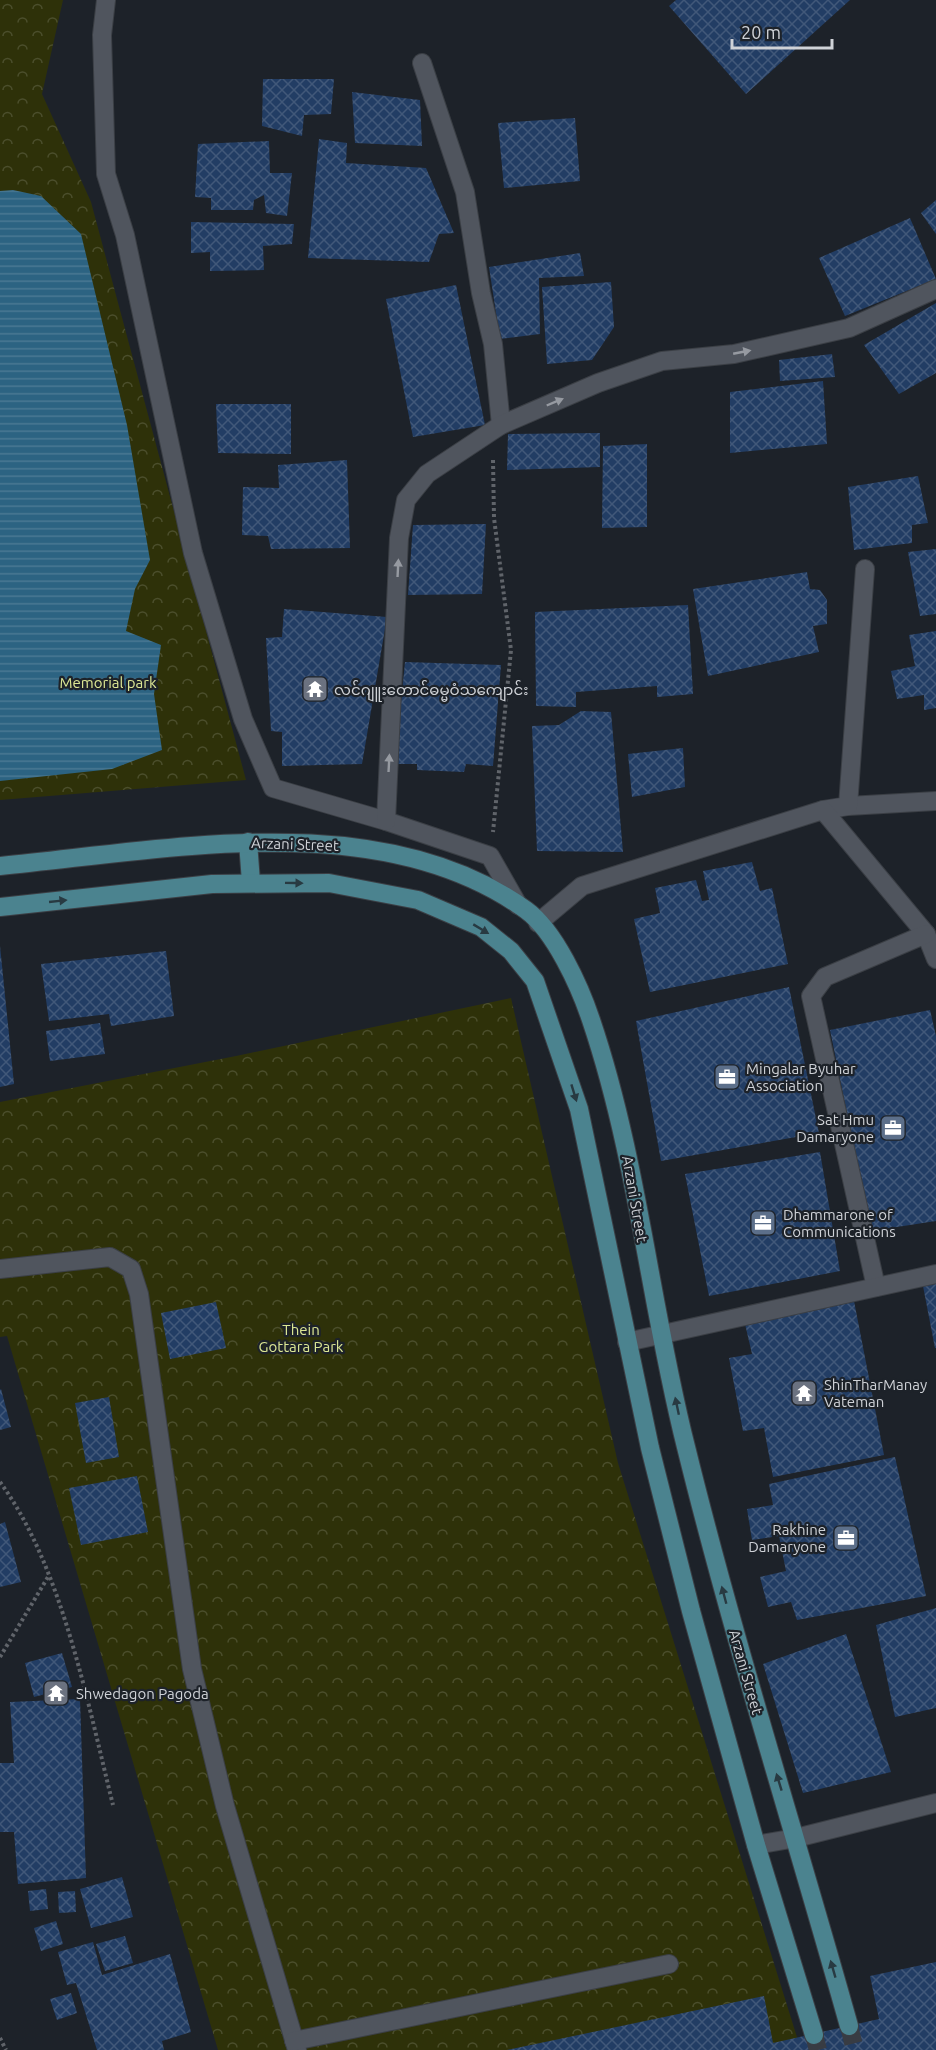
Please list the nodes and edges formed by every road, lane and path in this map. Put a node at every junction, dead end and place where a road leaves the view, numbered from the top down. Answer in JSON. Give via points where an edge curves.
{"nodes":[{"id":1,"x":106,"y":0,"type":"edge"},
{"id":2,"x":422,"y":63,"type":"dead end"},
{"id":3,"x":936,"y":289,"type":"edge"},
{"id":4,"x":501,"y":425,"type":"junction"},
{"id":5,"x":866,"y":569,"type":"dead end"},
{"id":6,"x":936,"y":801,"type":"edge"},
{"id":7,"x":848,"y":806,"type":"junction"},
{"id":8,"x":823,"y":810,"type":"junction"},
{"id":9,"x":386,"y":821,"type":"junction"},
{"id":10,"x":248,"y":842,"type":"junction"},
{"id":11,"x":490,"y":856,"type":"junction"},
{"id":12,"x":0,"y":866,"type":"edge"},
{"id":13,"x":250,"y":882,"type":"junction"},
{"id":14,"x":518,"y":905,"type":"junction"},
{"id":15,"x":0,"y":907,"type":"edge"},
{"id":16,"x":538,"y":923,"type":"junction"},
{"id":17,"x":927,"y":934,"type":"junction"},
{"id":18,"x":936,"y":959,"type":"edge"},
{"id":19,"x":0,"y":1269,"type":"edge"},
{"id":20,"x":936,"y":1274,"type":"edge"},
{"id":21,"x":876,"y":1287,"type":"junction"},
{"id":22,"x":661,"y":1335,"type":"junction"},
{"id":23,"x":627,"y":1342,"type":"junction"},
{"id":24,"x":0,"y":1482,"type":"edge"},
{"id":25,"x":48,"y":1576,"type":"junction"},
{"id":26,"x":0,"y":1657,"type":"edge"},
{"id":27,"x":936,"y":1803,"type":"edge"},
{"id":28,"x":113,"y":1805,"type":"dead end"},
{"id":29,"x":796,"y":1838,"type":"junction"},
{"id":30,"x":756,"y":1845,"type":"junction"},
{"id":31,"x":669,"y":1964,"type":"dead end"},
{"id":32,"x":849,"y":2026,"type":"tunnel mouth"},
{"id":33,"x":814,"y":2035,"type":"tunnel mouth"},
{"id":34,"x":0,"y":2038,"type":"edge"},
{"id":35,"x":296,"y":2046,"type":"edge"},
{"id":36,"x":6,"y":2050,"type":"edge"}],
"edges":[{"from":1,"to":9,"type":"street","via":[[102,35],[106,174],[125,235],[193,553],[243,719],[273,788]]},
{"from":2,"to":4,"type":"street","via":[[465,192],[493,344]]},
{"from":4,"to":3,"type":"street","one_way":true,"via":[[598,383],[662,361],[734,354],[849,328]]},
{"from":9,"to":4,"type":"street","one_way":true,"via":[[399,538],[406,500],[427,474]]},
{"from":4,"to":11,"type":"path","via":[[493,451],[494,518],[511,650]]},
{"from":5,"to":7,"type":"street"},
{"from":6,"to":7,"type":"street"},
{"from":7,"to":8,"type":"street"},
{"from":8,"to":16,"type":"street","via":[[582,886]]},
{"from":8,"to":17,"type":"street"},
{"from":9,"to":11,"type":"street"},
{"from":10,"to":12,"type":"main road","name":"Arzani Street"},
{"from":10,"to":13,"type":"main road"},
{"from":10,"to":14,"type":"main road","name":"Arzani Street","via":[[351,847],[421,860],[479,882]]},
{"from":11,"to":14,"type":"street"},
{"from":15,"to":13,"type":"main road","one_way":true},
{"from":13,"to":23,"type":"main road","one_way":true,"via":[[329,884],[418,900],[481,927],[524,966],[536,981],[579,1109]]},
{"from":14,"to":16,"type":"main road","name":"Arzani Street"},
{"from":16,"to":22,"type":"main road","name":"Arzani Street","via":[[575,976],[602,1059],[627,1149]]},
{"from":17,"to":18,"type":"street"},
{"from":17,"to":21,"type":"street","via":[[825,977],[811,996]]},
{"from":19,"to":35,"type":"street","via":[[110,1257],[130,1269],[139,1294],[192,1669],[225,1806]]},
{"from":20,"to":21,"type":"street"},
{"from":21,"to":22,"type":"street"},
{"from":22,"to":23,"type":"street"},
{"from":29,"to":22,"type":"main road","name":"Arzani Street","one_way":true,"via":[[727,1606],[684,1443]]},
{"from":23,"to":30,"type":"main road","via":[[691,1611]]},
{"from":24,"to":25,"type":"path","via":[[16,1505]]},
{"from":25,"to":26,"type":"path"},
{"from":25,"to":28,"type":"path","via":[[75,1653]]},
{"from":27,"to":29,"type":"street"},
{"from":29,"to":30,"type":"street"},
{"from":32,"to":29,"type":"main road","name":"Arzani Street","one_way":true},
{"from":30,"to":33,"type":"main road"},
{"from":31,"to":35,"type":"street"},
{"from":34,"to":36,"type":"path"}]}
